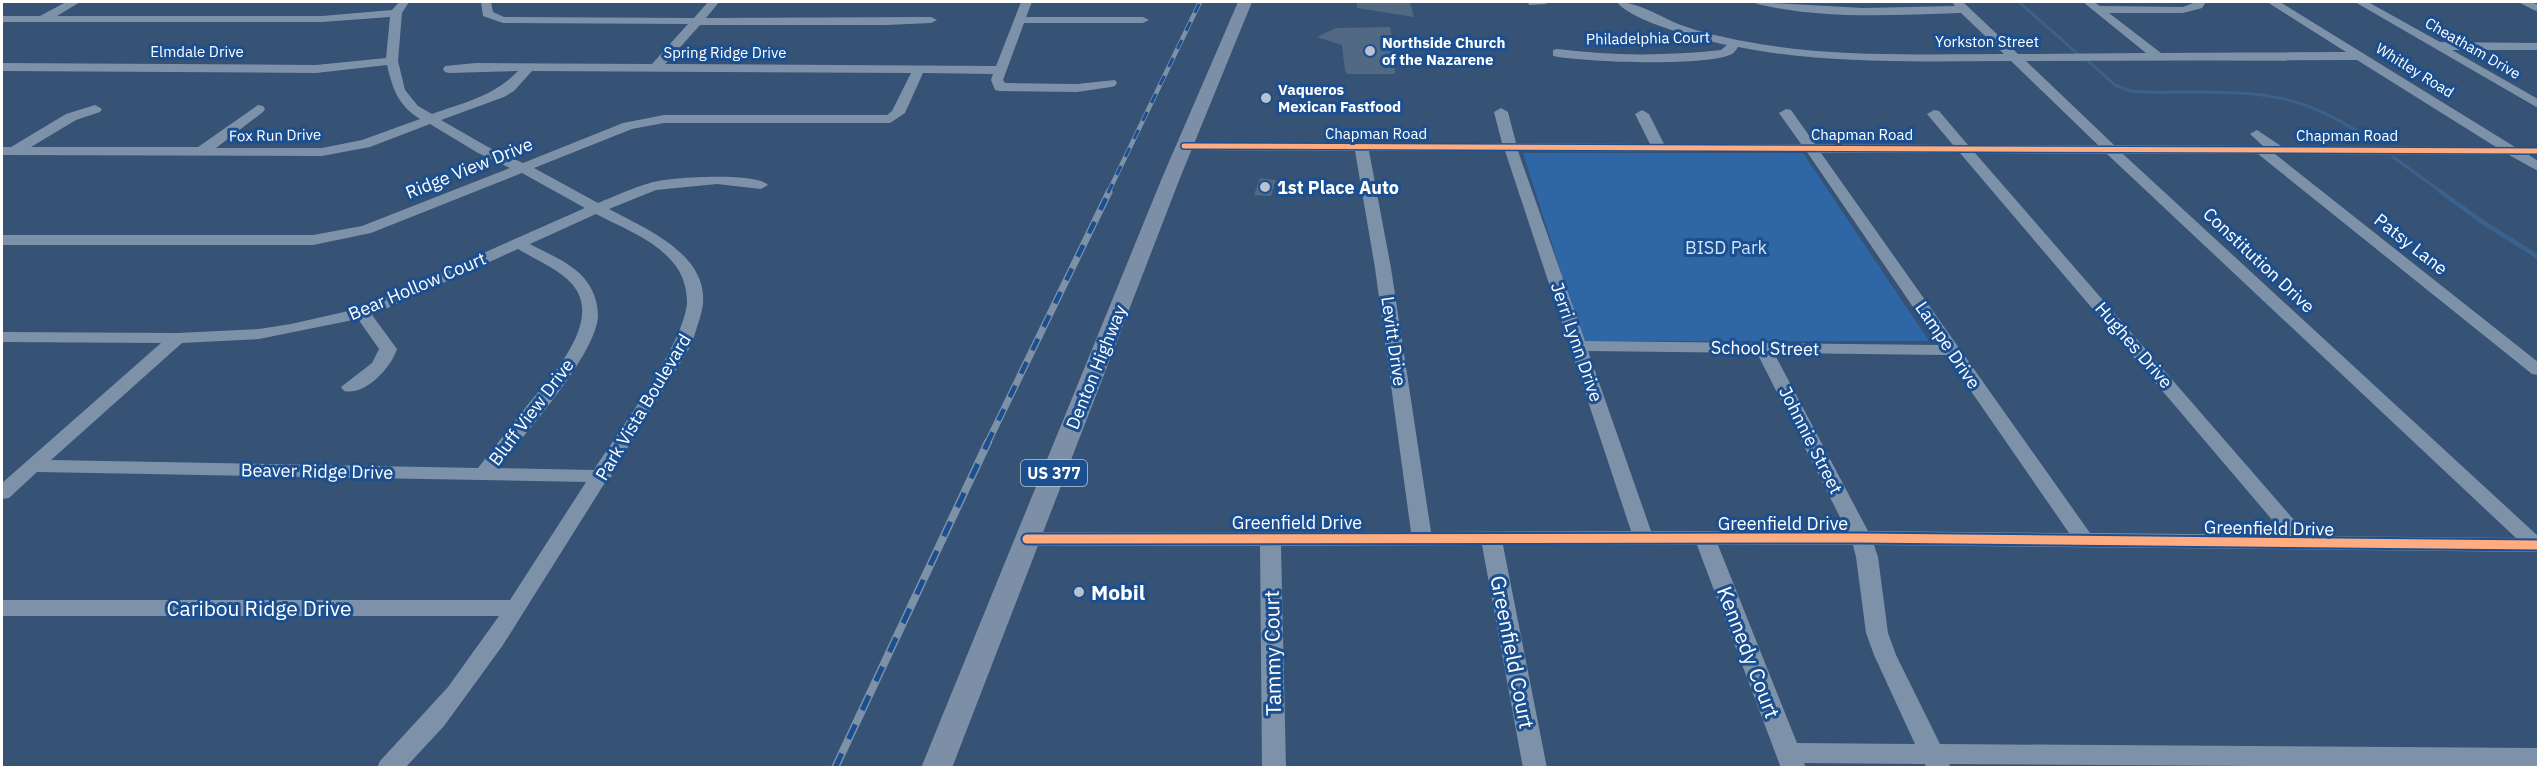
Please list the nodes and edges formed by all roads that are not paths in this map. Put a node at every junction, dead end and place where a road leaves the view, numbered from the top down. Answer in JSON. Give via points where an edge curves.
{"nodes":[{"id":1,"x":74,"y":2,"type":"edge"},
{"id":2,"x":486,"y":2,"type":"edge"},
{"id":3,"x":714,"y":2,"type":"edge"},
{"id":4,"x":1026,"y":2,"type":"edge"},
{"id":5,"x":1245,"y":2,"type":"edge"},
{"id":6,"x":1622,"y":2,"type":"edge"},
{"id":7,"x":1761,"y":2,"type":"edge"},
{"id":8,"x":2201,"y":2,"type":"edge"},
{"id":9,"x":2273,"y":2,"type":"edge"},
{"id":10,"x":2361,"y":2,"type":"edge"},
{"id":11,"x":2524,"y":2,"type":"edge"},
{"id":12,"x":1961,"y":5,"type":"edge"},
{"id":13,"x":2093,"y":5,"type":"edge"},
{"id":14,"x":400,"y":7,"type":"edge"},
{"id":15,"x":2538,"y":9,"type":"edge"},
{"id":16,"x":2,"y":19,"type":"edge"},
{"id":17,"x":42,"y":19,"type":"junction"},
{"id":18,"x":931,"y":20,"type":"dead end"},
{"id":19,"x":1019,"y":20,"type":"junction"},
{"id":20,"x":1143,"y":20,"type":"dead end"},
{"id":21,"x":696,"y":21,"type":"junction"},
{"id":22,"x":1735,"y":43,"type":"junction"},
{"id":23,"x":2435,"y":46,"type":"junction"},
{"id":24,"x":2538,"y":46,"type":"edge"},
{"id":25,"x":1557,"y":53,"type":"dead end"},
{"id":26,"x":2362,"y":56,"type":"junction"},
{"id":27,"x":2014,"y":57,"type":"junction"},
{"id":28,"x":2158,"y":57,"type":"junction"},
{"id":29,"x":392,"y":61,"type":"junction"},
{"id":30,"x":2,"y":67,"type":"edge"},
{"id":31,"x":528,"y":68,"type":"junction"},
{"id":32,"x":655,"y":68,"type":"junction"},
{"id":33,"x":449,"y":69,"type":"dead end"},
{"id":34,"x":919,"y":69,"type":"junction"},
{"id":35,"x":1001,"y":70,"type":"junction"},
{"id":36,"x":1111,"y":83,"type":"dead end"},
{"id":37,"x":2538,"y":104,"type":"edge"},
{"id":38,"x":95,"y":109,"type":"dead end"},
{"id":39,"x":258,"y":109,"type":"dead end"},
{"id":40,"x":1501,"y":112,"type":"dead end"},
{"id":41,"x":1786,"y":113,"type":"dead end"},
{"id":42,"x":1642,"y":114,"type":"dead end"},
{"id":43,"x":1934,"y":114,"type":"dead end"},
{"id":44,"x":430,"y":119,"type":"junction"},
{"id":45,"x":2265,"y":144,"type":"junction"},
{"id":46,"x":1184,"y":146,"type":"junction"},
{"id":47,"x":1361,"y":146,"type":"junction"},
{"id":48,"x":1510,"y":147,"type":"junction"},
{"id":49,"x":1659,"y":147,"type":"junction"},
{"id":50,"x":1811,"y":148,"type":"junction"},
{"id":51,"x":1963,"y":148,"type":"junction"},
{"id":52,"x":2109,"y":148,"type":"junction"},
{"id":53,"x":2509,"y":149,"type":"junction"},
{"id":54,"x":8,"y":151,"type":"edge"},
{"id":55,"x":2538,"y":151,"type":"edge"},
{"id":56,"x":201,"y":152,"type":"junction"},
{"id":57,"x":2538,"y":167,"type":"edge"},
{"id":58,"x":523,"y":168,"type":"junction"},
{"id":59,"x":761,"y":185,"type":"dead end"},
{"id":60,"x":595,"y":208,"type":"junction"},
{"id":61,"x":2,"y":240,"type":"edge"},
{"id":62,"x":518,"y":243,"type":"junction"},
{"id":63,"x":362,"y":313,"type":"junction"},
{"id":64,"x":3,"y":338,"type":"edge"},
{"id":65,"x":168,"y":338,"type":"junction"},
{"id":66,"x":1578,"y":346,"type":"junction"},
{"id":67,"x":1763,"y":348,"type":"junction"},
{"id":68,"x":1952,"y":350,"type":"junction"},
{"id":69,"x":2538,"y":370,"type":"edge"},
{"id":70,"x":350,"y":387,"type":"dead end"},
{"id":71,"x":32,"y":466,"type":"junction"},
{"id":72,"x":483,"y":474,"type":"junction"},
{"id":73,"x":602,"y":476,"type":"junction"},
{"id":74,"x":2,"y":493,"type":"edge"},
{"id":75,"x":1422,"y":537,"type":"junction"},
{"id":76,"x":1491,"y":537,"type":"junction"},
{"id":77,"x":1643,"y":537,"type":"junction"},
{"id":78,"x":1704,"y":537,"type":"junction"},
{"id":79,"x":1270,"y":538,"type":"junction"},
{"id":80,"x":1861,"y":538,"type":"junction"},
{"id":81,"x":1027,"y":539,"type":"junction"},
{"id":82,"x":2085,"y":541,"type":"junction"},
{"id":83,"x":2304,"y":544,"type":"junction"},
{"id":84,"x":2537,"y":545,"type":"edge"},
{"id":85,"x":2,"y":608,"type":"edge"},
{"id":86,"x":518,"y":608,"type":"junction"},
{"id":87,"x":2538,"y":758,"type":"edge"},
{"id":88,"x":1792,"y":760,"type":"edge"},
{"id":89,"x":1936,"y":760,"type":"edge"},
{"id":90,"x":389,"y":768,"type":"edge"},
{"id":91,"x":936,"y":768,"type":"edge"},
{"id":92,"x":1274,"y":768,"type":"edge"},
{"id":93,"x":1535,"y":768,"type":"edge"}],
"edges":[{"from":1,"to":17,"type":"street"},
{"from":2,"to":21,"type":"street","via":[[487,14],[502,20]]},
{"from":3,"to":21,"type":"street"},
{"from":4,"to":19,"type":"street"},
{"from":5,"to":46,"type":"main road","name":"Denton Highway","number":"US 377"},
{"from":6,"to":22,"type":"street","name":"Yorkston Street","via":[[1657,21]]},
{"from":7,"to":12,"type":"street","via":[[1819,10]]},
{"from":8,"to":13,"type":"street","via":[[2183,10]]},
{"from":9,"to":26,"type":"street","name":"Whitley Road"},
{"from":10,"to":23,"type":"street","name":"Cheatham Drive"},
{"from":11,"to":15,"type":"street"},
{"from":12,"to":27,"type":"street","name":"Constitution Drive"},
{"from":13,"to":28,"type":"street"},
{"from":14,"to":17,"type":"street","via":[[321,19]]},
{"from":14,"to":29,"type":"street","name":"Park Vista Boulevard"},
{"from":16,"to":17,"type":"street"},
{"from":18,"to":21,"type":"street"},
{"from":19,"to":20,"type":"street"},
{"from":19,"to":35,"type":"street"},
{"from":21,"to":32,"type":"street"},
{"from":22,"to":25,"type":"street","name":"Philadelphia Court","via":[[1723,53],[1682,56]]},
{"from":22,"to":27,"type":"street","name":"Yorkston Street","via":[[1865,58]]},
{"from":23,"to":24,"type":"street"},
{"from":23,"to":37,"type":"street","name":"Cheatham Drive"},
{"from":26,"to":28,"type":"street","name":"Yorkston Street"},
{"from":26,"to":53,"type":"street","name":"Whitley Road"},
{"from":27,"to":28,"type":"street","name":"Yorkston Street"},
{"from":27,"to":52,"type":"street","name":"Constitution Drive"},
{"from":29,"to":30,"type":"street","name":"Elmdale Drive","via":[[316,69]]},
{"from":29,"to":44,"type":"street","name":"Park Vista Boulevard","via":[[399,90],[414,109]]},
{"from":31,"to":32,"type":"street","name":"Spring Ridge Drive"},
{"from":31,"to":33,"type":"street","name":"Spring Ridge Drive"},
{"from":31,"to":44,"type":"street","name":"Fox Run Drive","via":[[499,94]]},
{"from":32,"to":34,"type":"street","name":"Spring Ridge Drive"},
{"from":34,"to":35,"type":"street","name":"Spring Ridge Drive"},
{"from":34,"to":58,"type":"street","name":"Ridge View Drive","via":[[898,113],[890,119],[664,119],[628,126]]},
{"from":35,"to":36,"type":"street","via":[[1000,87],[1077,88]]},
{"from":38,"to":54,"type":"street","via":[[70,117]]},
{"from":39,"to":56,"type":"street"},
{"from":40,"to":48,"type":"street","name":"Jerri Lynn Drive"},
{"from":41,"to":50,"type":"street","name":"Lampe Drive"},
{"from":42,"to":49,"type":"street"},
{"from":43,"to":51,"type":"street","name":"Hughes Drive"},
{"from":44,"to":56,"type":"street","name":"Fox Run Drive","via":[[365,144],[331,150]]},
{"from":44,"to":58,"type":"street","name":"Park Vista Boulevard"},
{"from":45,"to":52,"type":"street","name":"Chapman Road"},
{"from":45,"to":53,"type":"street","name":"Chapman Road"},
{"from":45,"to":69,"type":"street","name":"Patsy Lane"},
{"from":46,"to":47,"type":"street","name":"Chapman Road"},
{"from":46,"to":81,"type":"main road","name":"Denton Highway","number":"US 377"},
{"from":47,"to":48,"type":"street","name":"Chapman Road"},
{"from":47,"to":75,"type":"street","name":"Levitt Drive"},
{"from":48,"to":49,"type":"street","name":"Chapman Road"},
{"from":48,"to":66,"type":"street","name":"Jerri Lynn Drive"},
{"from":49,"to":50,"type":"street","name":"Chapman Road"},
{"from":50,"to":51,"type":"street","name":"Chapman Road"},
{"from":50,"to":68,"type":"street","name":"Lampe Drive"},
{"from":51,"to":52,"type":"street","name":"Chapman Road"},
{"from":51,"to":83,"type":"street","name":"Hughes Drive"},
{"from":52,"to":84,"type":"street","name":"Constitution Drive"},
{"from":53,"to":55,"type":"street","name":"Chapman Road"},
{"from":53,"to":57,"type":"street","name":"Whitley Road"},
{"from":54,"to":56,"type":"street","name":"Fox Run Drive"},
{"from":58,"to":60,"type":"street","name":"Park Vista Boulevard"},
{"from":58,"to":61,"type":"street","name":"Ridge View Drive","via":[[366,230],[313,240]]},
{"from":59,"to":60,"type":"street","name":"Bear Hollow Court","via":[[717,180],[654,186]]},
{"from":60,"to":62,"type":"street","name":"Bear Hollow Court"},
{"from":60,"to":73,"type":"street","name":"Park Vista Boulevard","via":[[665,245],[677,256],[693,286],[695,303],[683,344]]},
{"from":62,"to":63,"type":"street","name":"Bear Hollow Court"},
{"from":62,"to":72,"type":"street","name":"Bluff View Drive","via":[[579,281],[590,301],[589,318],[585,336],[571,362]]},
{"from":63,"to":65,"type":"street","name":"Bear Hollow Court","via":[[260,334]]},
{"from":63,"to":70,"type":"street","via":[[388,349],[378,367]]},
{"from":64,"to":65,"type":"street","name":"Bear Hollow Court"},
{"from":65,"to":71,"type":"street"},
{"from":66,"to":67,"type":"street","name":"School Street"},
{"from":66,"to":77,"type":"street","name":"Jerri Lynn Drive"},
{"from":67,"to":68,"type":"street","name":"School Street"},
{"from":67,"to":80,"type":"street","name":"Johnnie Street"},
{"from":68,"to":82,"type":"street","name":"Lampe Drive"},
{"from":71,"to":72,"type":"street","name":"Beaver Ridge Drive"},
{"from":71,"to":74,"type":"street"},
{"from":72,"to":73,"type":"street","name":"Beaver Ridge Drive"},
{"from":73,"to":86,"type":"street","name":"Park Vista Boulevard"},
{"from":75,"to":76,"type":"street","name":"Greenfield Drive"},
{"from":75,"to":79,"type":"street","name":"Greenfield Drive"},
{"from":76,"to":77,"type":"street","name":"Greenfield Drive"},
{"from":76,"to":93,"type":"street","name":"Greenfield Court"},
{"from":77,"to":78,"type":"street","name":"Greenfield Drive"},
{"from":78,"to":80,"type":"street","name":"Greenfield Drive"},
{"from":78,"to":88,"type":"street","name":"Kennedy Court"},
{"from":79,"to":81,"type":"street","name":"Greenfield Drive"},
{"from":79,"to":92,"type":"street","name":"Tammy Court"},
{"from":80,"to":82,"type":"street","name":"Greenfield Drive"},
{"from":80,"to":89,"type":"street","name":"Johnnie Street","via":[[1877,633]]},
{"from":81,"to":91,"type":"main road","name":"Denton Highway","number":"US 377"},
{"from":82,"to":83,"type":"street","name":"Greenfield Drive"},
{"from":83,"to":84,"type":"street","name":"Greenfield Drive"},
{"from":85,"to":86,"type":"street","name":"Caribou Ridge Drive"},
{"from":86,"to":90,"type":"street","name":"Park Vista Boulevard","via":[[464,686]]},
{"from":87,"to":89,"type":"street"},
{"from":88,"to":89,"type":"street"}]}
